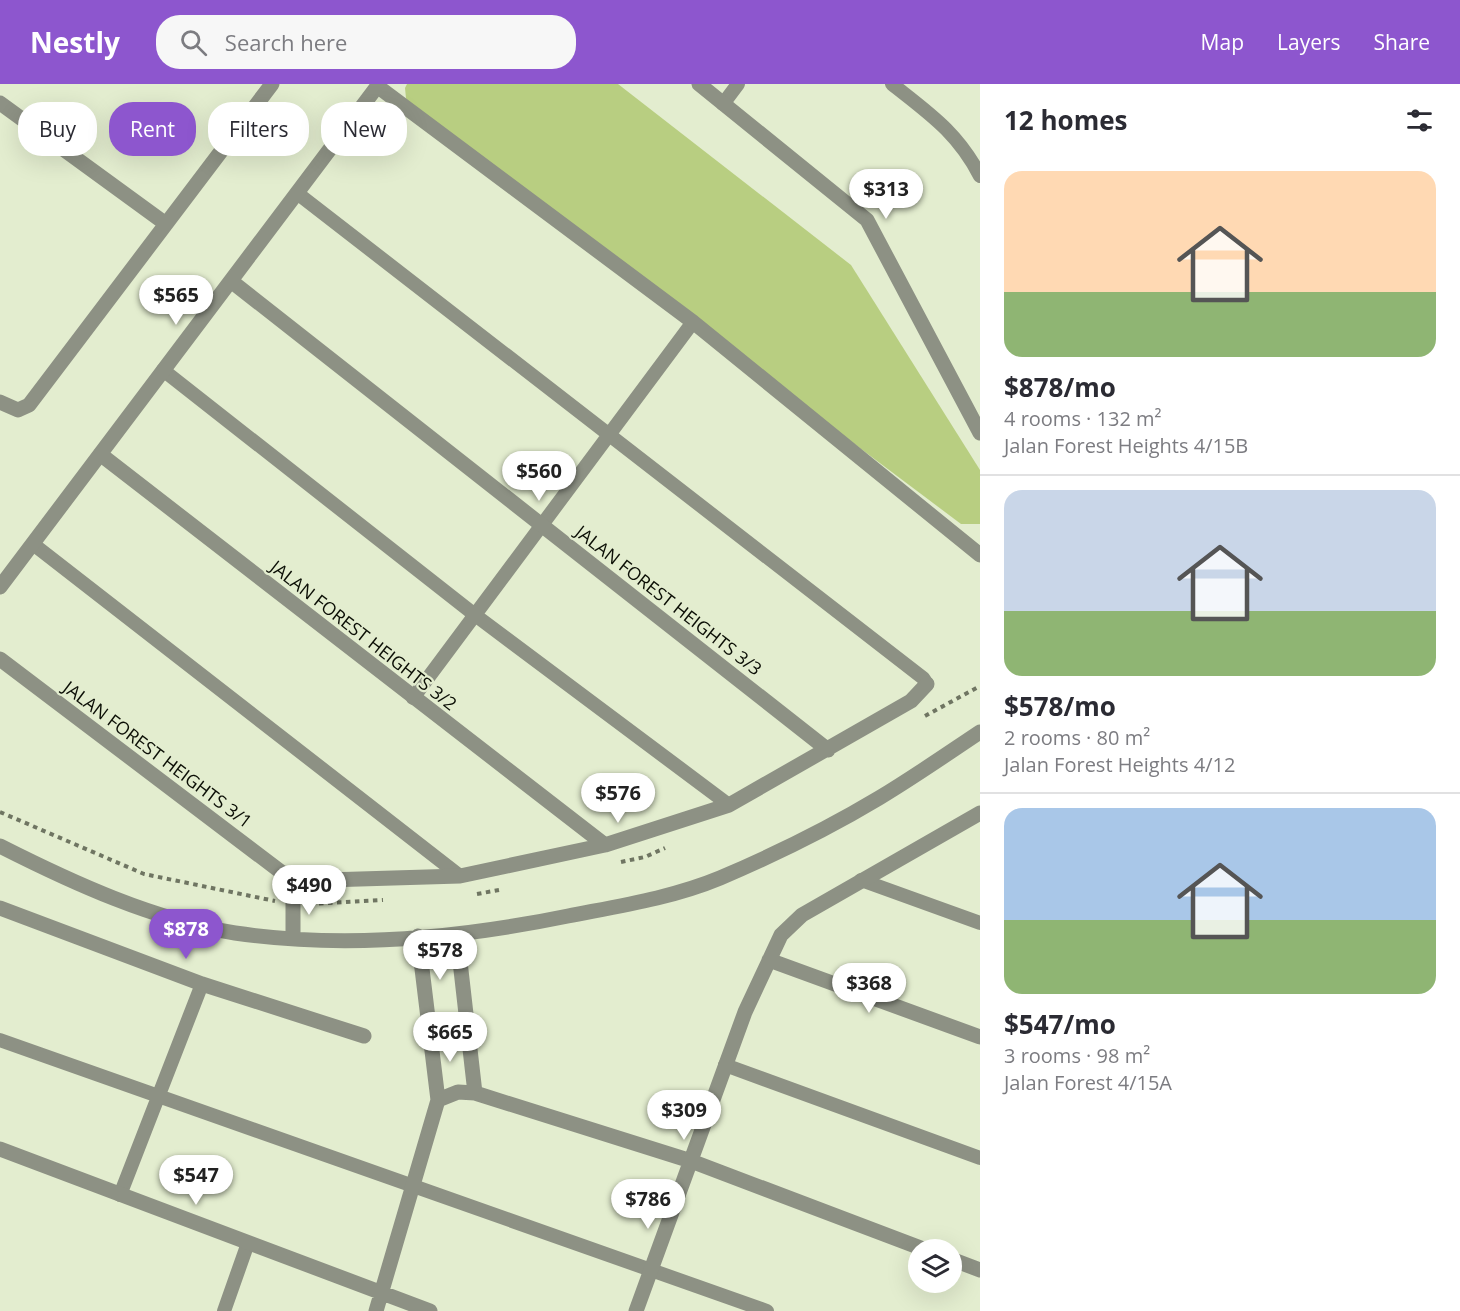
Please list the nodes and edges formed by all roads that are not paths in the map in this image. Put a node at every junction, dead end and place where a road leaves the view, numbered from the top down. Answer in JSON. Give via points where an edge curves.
{"nodes":[{"id":1,"x":272,"y":84,"type":"edge"},
{"id":2,"x":699,"y":84,"type":"edge"},
{"id":3,"x":738,"y":84,"type":"edge"},
{"id":4,"x":892,"y":84,"type":"edge"},
{"id":5,"x":378,"y":85,"type":"edge"},
{"id":6,"x":0,"y":103,"type":"edge"},
{"id":7,"x":723,"y":104,"type":"junction"},
{"id":8,"x":980,"y":176,"type":"edge"},
{"id":9,"x":297,"y":193,"type":"junction"},
{"id":10,"x":166,"y":224,"type":"junction"},
{"id":11,"x":231,"y":280,"type":"junction"},
{"id":12,"x":693,"y":322,"type":"junction"},
{"id":13,"x":163,"y":370,"type":"junction"},
{"id":14,"x":0,"y":402,"type":"edge"},
{"id":15,"x":980,"y":434,"type":"edge"},
{"id":16,"x":610,"y":435,"type":"junction"},
{"id":17,"x":100,"y":454,"type":"junction"},
{"id":18,"x":542,"y":525,"type":"junction"},
{"id":19,"x":33,"y":544,"type":"junction"},
{"id":20,"x":980,"y":556,"type":"edge"},
{"id":21,"x":980,"y":564,"type":"edge"},
{"id":22,"x":0,"y":587,"type":"edge"},
{"id":23,"x":475,"y":615,"type":"junction"},
{"id":24,"x":0,"y":658,"type":"edge"},
{"id":25,"x":927,"y":684,"type":"joint"},
{"id":26,"x":413,"y":698,"type":"junction"},
{"id":27,"x":980,"y":732,"type":"edge"},
{"id":28,"x":828,"y":750,"type":"junction"},
{"id":29,"x":729,"y":805,"type":"junction"},
{"id":30,"x":980,"y":813,"type":"edge"},
{"id":31,"x":605,"y":845,"type":"junction"},
{"id":32,"x":0,"y":846,"type":"edge"},
{"id":33,"x":460,"y":876,"type":"junction"},
{"id":34,"x":861,"y":880,"type":"junction"},
{"id":35,"x":292,"y":881,"type":"junction"},
{"id":36,"x":0,"y":908,"type":"edge"},
{"id":37,"x":980,"y":923,"type":"edge"},
{"id":38,"x":457,"y":934,"type":"junction"},
{"id":39,"x":418,"y":936,"type":"junction"},
{"id":40,"x":293,"y":939,"type":"junction"},
{"id":41,"x":769,"y":960,"type":"junction"},
{"id":42,"x":202,"y":984,"type":"junction"},
{"id":43,"x":364,"y":1036,"type":"dead end"},
{"id":44,"x":980,"y":1037,"type":"edge"},
{"id":45,"x":0,"y":1040,"type":"edge"},
{"id":46,"x":725,"y":1065,"type":"junction"},
{"id":47,"x":476,"y":1093,"type":"junction"},
{"id":48,"x":158,"y":1096,"type":"junction"},
{"id":49,"x":438,"y":1100,"type":"junction"},
{"id":50,"x":0,"y":1149,"type":"edge"},
{"id":51,"x":980,"y":1158,"type":"edge"},
{"id":52,"x":691,"y":1161,"type":"junction"},
{"id":53,"x":414,"y":1186,"type":"junction"},
{"id":54,"x":120,"y":1195,"type":"junction"},
{"id":55,"x":248,"y":1243,"type":"junction"},
{"id":56,"x":908,"y":1243,"type":"edge"},
{"id":57,"x":962,"y":1263,"type":"edge"},
{"id":58,"x":652,"y":1270,"type":"junction"},
{"id":59,"x":980,"y":1270,"type":"edge"},
{"id":60,"x":381,"y":1293,"type":"junction"},
{"id":61,"x":224,"y":1311,"type":"edge"},
{"id":62,"x":376,"y":1311,"type":"edge"},
{"id":63,"x":430,"y":1311,"type":"edge"},
{"id":64,"x":636,"y":1311,"type":"edge"},
{"id":65,"x":767,"y":1311,"type":"edge"}],
"edges":[{"from":1,"to":10,"type":"street"},
{"from":2,"to":7,"type":"street"},
{"from":3,"to":7,"type":"lane"},
{"from":4,"to":8,"type":"lane","via":[[943,124],[966,150]]},
{"from":5,"to":9,"type":"street"},
{"from":5,"to":12,"type":"street"},
{"from":6,"to":10,"type":"street"},
{"from":7,"to":15,"type":"street","via":[[867,220]]},
{"from":9,"to":11,"type":"street"},
{"from":9,"to":16,"type":"lane"},
{"from":10,"to":14,"type":"street","via":[[29,405],[18,410]]},
{"from":11,"to":13,"type":"street"},
{"from":11,"to":18,"type":"street","name":"JALAN FOREST HEIGHTS 3/3"},
{"from":12,"to":16,"type":"lane"},
{"from":12,"to":20,"type":"street"},
{"from":13,"to":17,"type":"street"},
{"from":13,"to":23,"type":"lane"},
{"from":16,"to":18,"type":"lane"},
{"from":16,"to":25,"type":"lane"},
{"from":17,"to":19,"type":"street"},
{"from":17,"to":26,"type":"street","name":"JALAN FOREST HEIGHTS 3/2"},
{"from":18,"to":23,"type":"lane"},
{"from":18,"to":28,"type":"street","name":"JALAN FOREST HEIGHTS 3/3"},
{"from":19,"to":22,"type":"street"},
{"from":19,"to":33,"type":"lane"},
{"from":20,"to":21,"type":"street"},
{"from":23,"to":26,"type":"lane"},
{"from":23,"to":29,"type":"lane"},
{"from":24,"to":35,"type":"street","name":"JALAN FOREST HEIGHTS 3/1"},
{"from":25,"to":28,"type":"street","via":[[911,701]]},
{"from":26,"to":31,"type":"street","name":"JALAN FOREST HEIGHTS 3/2"},
{"from":27,"to":38,"type":"street","via":[[879,798],[718,879],[665,897]]},
{"from":28,"to":29,"type":"street"},
{"from":29,"to":31,"type":"street"},
{"from":30,"to":34,"type":"street"},
{"from":31,"to":33,"type":"street"},
{"from":32,"to":40,"type":"street","via":[[107,894],[181,920],[233,932]]},
{"from":33,"to":35,"type":"street"},
{"from":34,"to":37,"type":"lane"},
{"from":34,"to":41,"type":"street","via":[[802,915],[781,935]]},
{"from":35,"to":40,"type":"street"},
{"from":36,"to":42,"type":"street"},
{"from":38,"to":39,"type":"street"},
{"from":38,"to":47,"type":"street"},
{"from":39,"to":40,"type":"street"},
{"from":39,"to":49,"type":"street"},
{"from":41,"to":44,"type":"street"},
{"from":41,"to":46,"type":"street"},
{"from":42,"to":43,"type":"street"},
{"from":42,"to":48,"type":"lane"},
{"from":45,"to":48,"type":"lane"},
{"from":46,"to":51,"type":"lane"},
{"from":46,"to":52,"type":"street"},
{"from":47,"to":49,"type":"street","via":[[458,1092]]},
{"from":47,"to":52,"type":"street"},
{"from":48,"to":53,"type":"lane"},
{"from":48,"to":54,"type":"lane"},
{"from":49,"to":53,"type":"street"},
{"from":50,"to":54,"type":"street"},
{"from":52,"to":56,"type":"street"},
{"from":52,"to":58,"type":"street"},
{"from":53,"to":58,"type":"lane"},
{"from":53,"to":60,"type":"street"},
{"from":54,"to":55,"type":"street"},
{"from":55,"to":60,"type":"street"},
{"from":55,"to":61,"type":"lane"},
{"from":57,"to":59,"type":"street"},
{"from":58,"to":64,"type":"street"},
{"from":58,"to":65,"type":"lane"},
{"from":60,"to":62,"type":"street"},
{"from":60,"to":63,"type":"street"}]}
